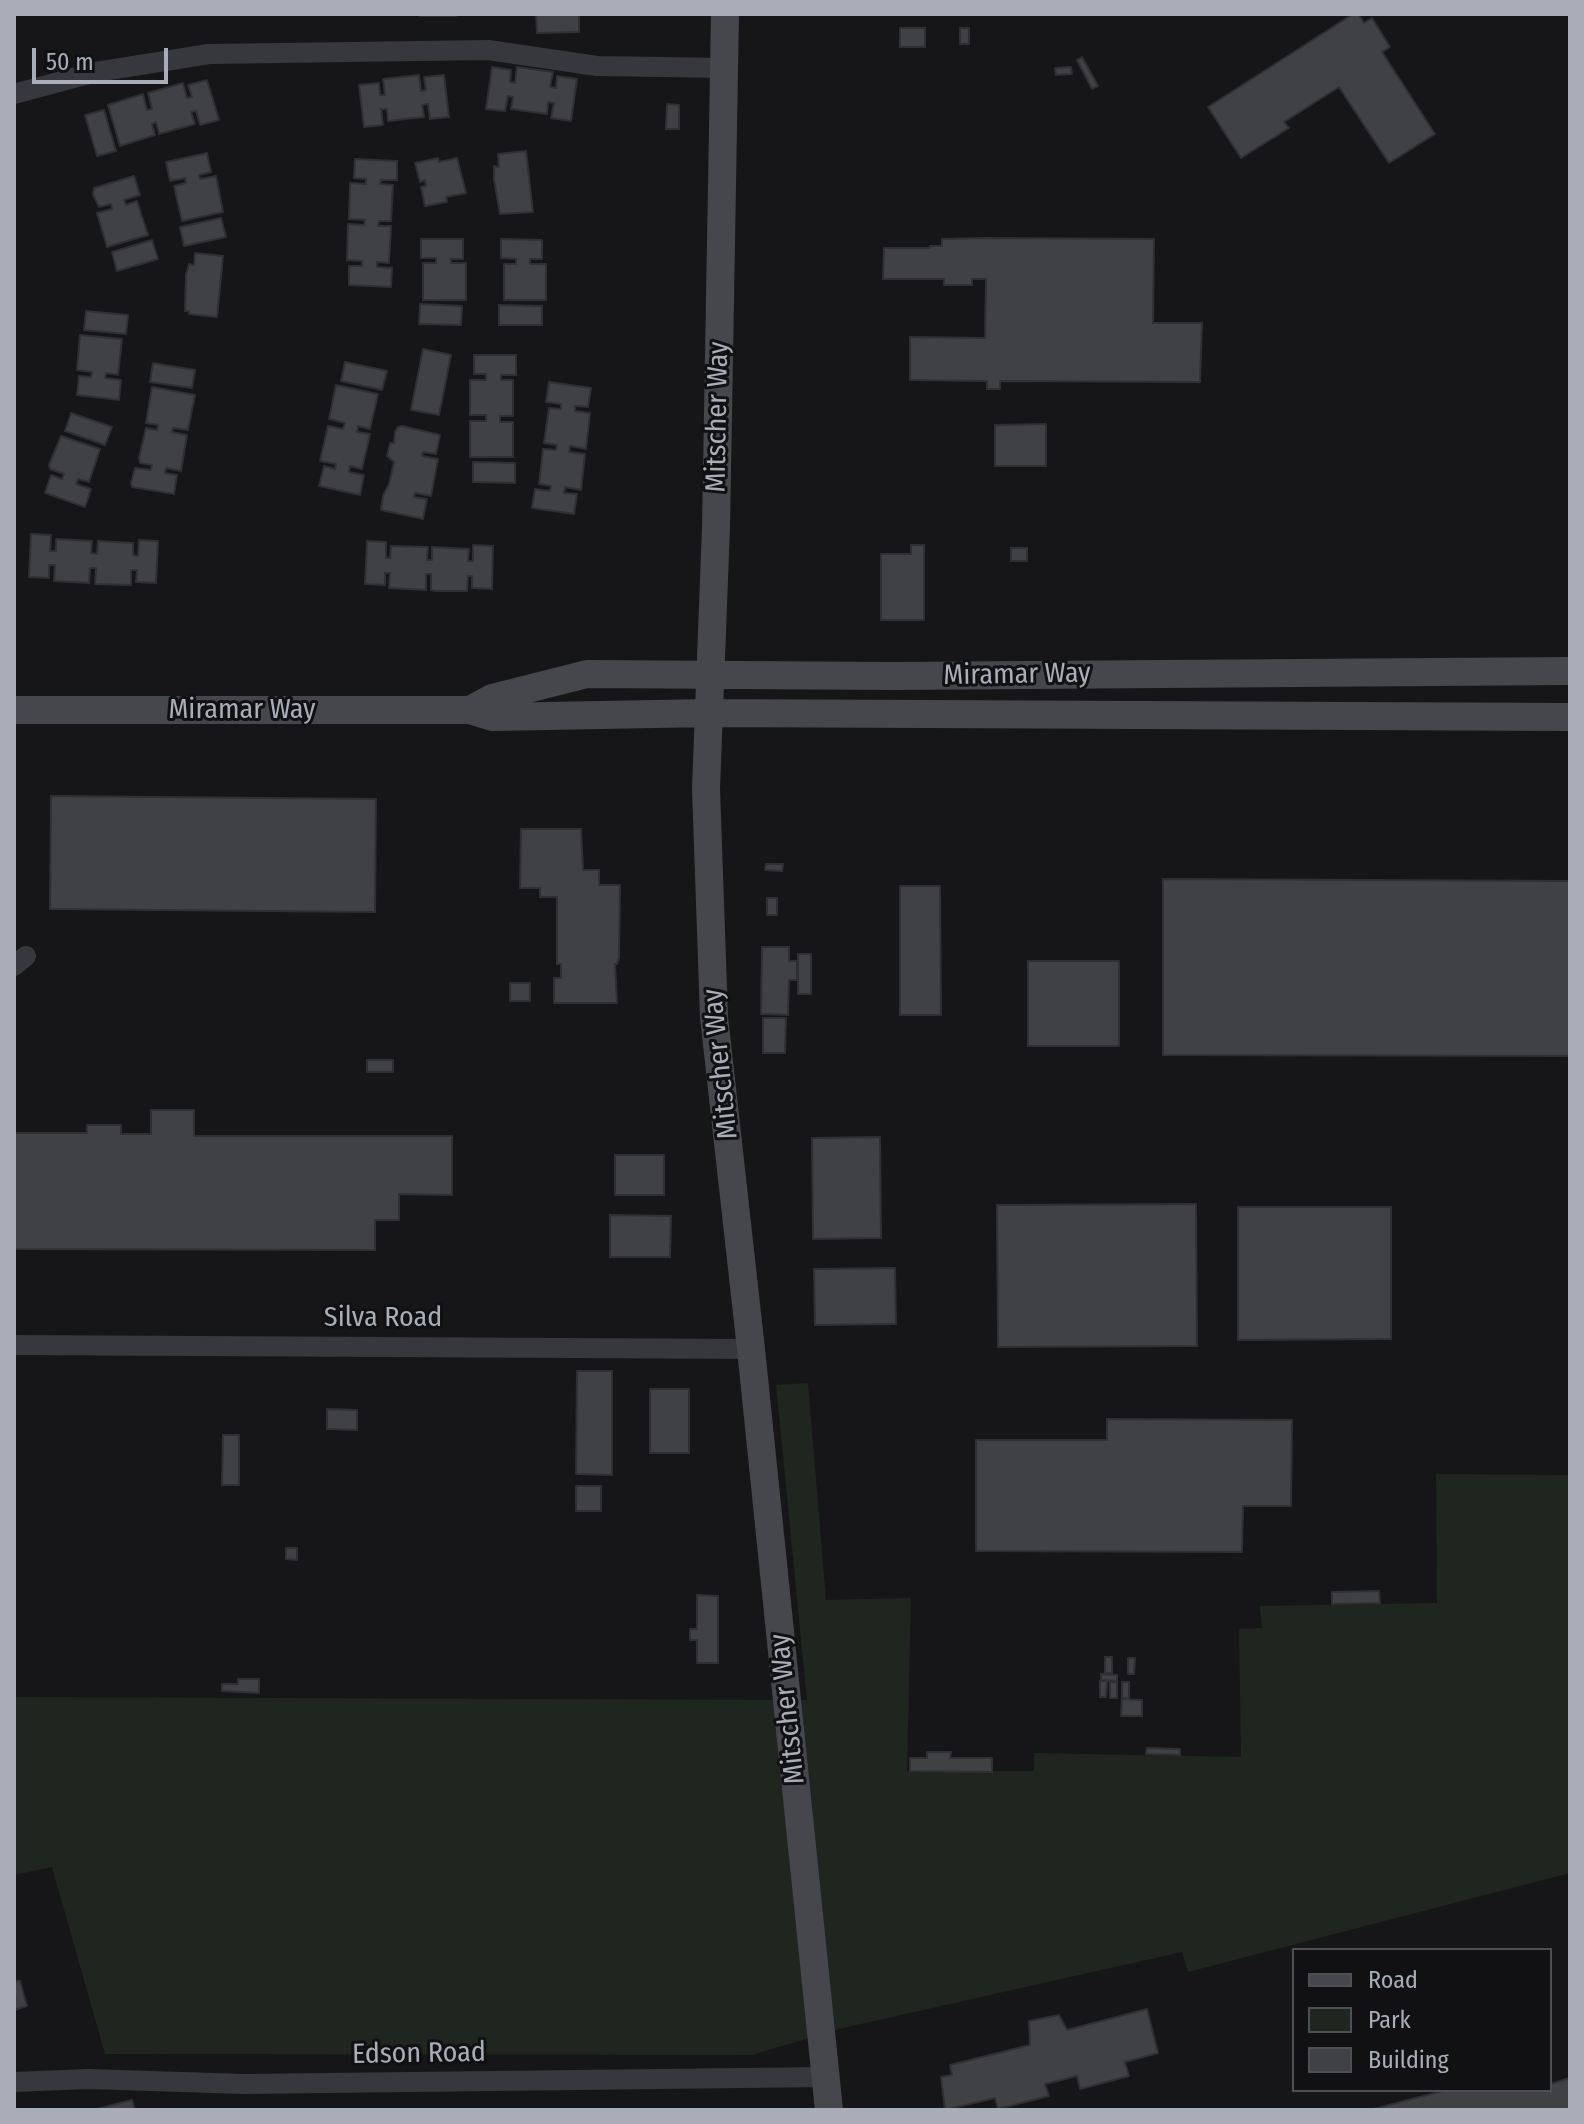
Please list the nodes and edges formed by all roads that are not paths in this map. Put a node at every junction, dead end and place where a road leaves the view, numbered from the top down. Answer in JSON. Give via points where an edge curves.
{"nodes":[{"id":1,"x":725,"y":14,"type":"edge"},
{"id":2,"x":726,"y":68,"type":"junction"},
{"id":3,"x":14,"y":94,"type":"edge"},
{"id":4,"x":1570,"y":671,"type":"edge"},
{"id":5,"x":712,"y":674,"type":"junction"},
{"id":6,"x":14,"y":710,"type":"edge"},
{"id":7,"x":470,"y":710,"type":"junction"},
{"id":8,"x":709,"y":713,"type":"junction"},
{"id":9,"x":1570,"y":717,"type":"edge"},
{"id":10,"x":14,"y":1345,"type":"edge"},
{"id":11,"x":751,"y":1349,"type":"junction"},
{"id":12,"x":825,"y":2077,"type":"junction"},
{"id":13,"x":14,"y":2082,"type":"edge"},
{"id":14,"x":829,"y":2110,"type":"edge"}],
"edges":[{"from":1,"to":2,"type":"main road","name":"Mitscher Way"},
{"from":2,"to":3,"type":"street","via":[[597,66],[488,50],[209,54],[96,72]]},
{"from":2,"to":5,"type":"main road","name":"Mitscher Way"},
{"from":4,"to":5,"type":"main road","name":"Miramar Way"},
{"from":5,"to":7,"type":"main road","name":"Miramar Way","via":[[587,674],[492,698]]},
{"from":5,"to":8,"type":"main road","name":"Mitscher Way"},
{"from":6,"to":7,"type":"main road","name":"Miramar Way"},
{"from":7,"to":8,"type":"main road","name":"Miramar Way","via":[[493,717]]},
{"from":8,"to":9,"type":"main road","name":"Miramar Way"},
{"from":8,"to":11,"type":"main road","name":"Mitscher Way","via":[[706,789],[714,1017]]},
{"from":10,"to":11,"type":"street","name":"Silva Road"},
{"from":11,"to":12,"type":"main road","name":"Mitscher Way"},
{"from":12,"to":13,"type":"street","name":"Edson Road"},
{"from":12,"to":14,"type":"main road","name":"Mitscher Way"}]}
